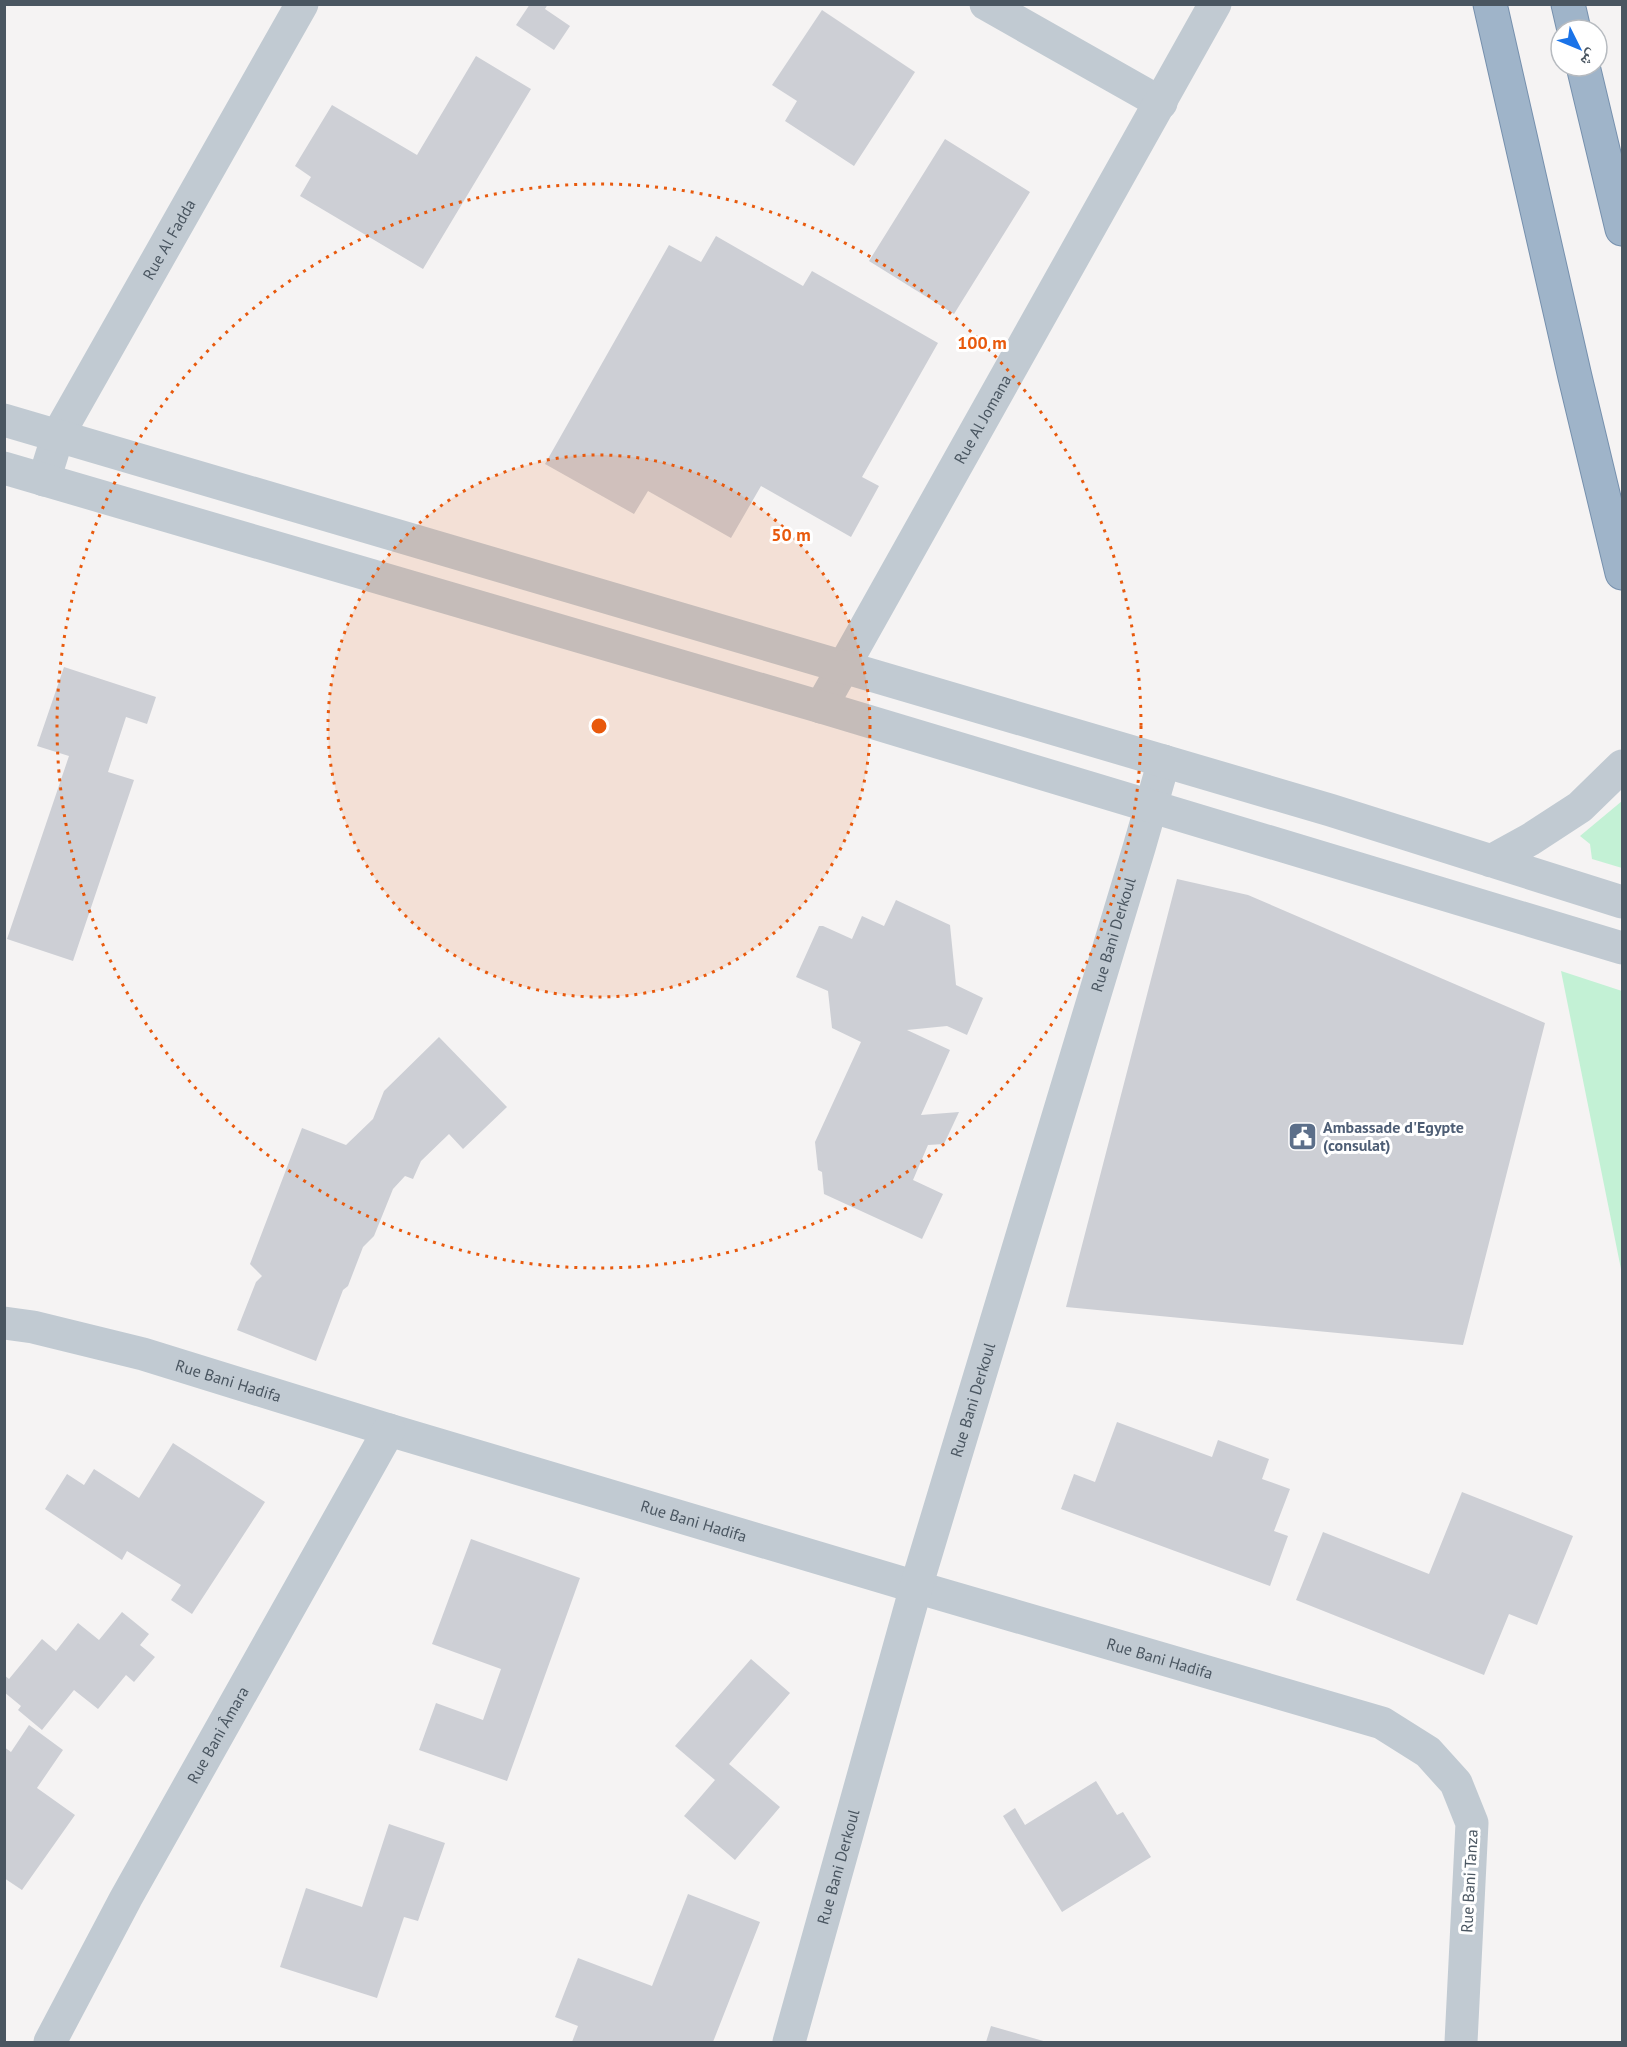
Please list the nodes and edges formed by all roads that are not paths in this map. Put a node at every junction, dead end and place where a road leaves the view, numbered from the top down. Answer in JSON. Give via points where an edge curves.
{"nodes":[{"id":1,"x":302,"y":4,"type":"edge"},
{"id":2,"x":986,"y":4,"type":"edge"},
{"id":3,"x":1215,"y":4,"type":"edge"},
{"id":4,"x":1490,"y":4,"type":"edge"},
{"id":5,"x":1586,"y":78,"type":"edge"},
{"id":6,"x":1161,"y":103,"type":"junction"},
{"id":7,"x":1623,"y":229,"type":"edge"},
{"id":8,"x":4,"y":420,"type":"edge"},
{"id":9,"x":58,"y":435,"type":"junction"},
{"id":10,"x":4,"y":468,"type":"edge"},
{"id":11,"x":44,"y":480,"type":"junction"},
{"id":12,"x":1623,"y":573,"type":"edge"},
{"id":13,"x":843,"y":667,"type":"junction"},
{"id":14,"x":820,"y":707,"type":"junction"},
{"id":15,"x":1164,"y":761,"type":"junction"},
{"id":16,"x":1623,"y":766,"type":"edge"},
{"id":17,"x":1150,"y":805,"type":"junction"},
{"id":18,"x":1491,"y":861,"type":"junction"},
{"id":19,"x":1623,"y":902,"type":"edge"},
{"id":20,"x":1623,"y":948,"type":"edge"},
{"id":21,"x":4,"y":1323,"type":"edge"},
{"id":22,"x":389,"y":1430,"type":"junction"},
{"id":23,"x":916,"y":1587,"type":"junction"},
{"id":24,"x":1382,"y":1723,"type":"joint"},
{"id":25,"x":51,"y":2043,"type":"edge"},
{"id":26,"x":789,"y":2043,"type":"edge"},
{"id":27,"x":1461,"y":2043,"type":"edge"}],
"edges":[{"from":1,"to":9,"type":"street","name":"Rue Al Fadda"},
{"from":2,"to":6,"type":"street"},
{"from":3,"to":6,"type":"street","name":"Rue Al Jomana"},
{"from":4,"to":12,"type":"highway"},
{"from":5,"to":7,"type":"highway"},
{"from":6,"to":13,"type":"street","name":"Rue Al Jomana"},
{"from":8,"to":9,"type":"street"},
{"from":9,"to":11,"type":"street","name":"Rue Al Fadda"},
{"from":9,"to":13,"type":"street"},
{"from":10,"to":11,"type":"street"},
{"from":11,"to":14,"type":"street"},
{"from":13,"to":14,"type":"street","name":"Rue Al Jomana"},
{"from":13,"to":15,"type":"street"},
{"from":14,"to":17,"type":"street"},
{"from":15,"to":17,"type":"street","name":"Rue Bani Derkoul"},
{"from":15,"to":18,"type":"street"},
{"from":16,"to":18,"type":"street","via":[[1580,807]]},
{"from":17,"to":20,"type":"street"},
{"from":17,"to":23,"type":"street","name":"Rue Bani Derkoul"},
{"from":18,"to":19,"type":"street"},
{"from":21,"to":22,"type":"street","name":"Rue Bani Hadifa","via":[[143,1354]]},
{"from":22,"to":23,"type":"street","name":"Rue Bani Hadifa"},
{"from":22,"to":25,"type":"street","name":"Rue Bani Âmara","via":[[126,1898]]},
{"from":23,"to":24,"type":"street","name":"Rue Bani Hadifa"},
{"from":23,"to":26,"type":"street","name":"Rue Bani Derkoul"},
{"from":24,"to":27,"type":"street","name":"Rue Bani Tanza","via":[[1428,1752],[1456,1783],[1472,1823]]}]}
